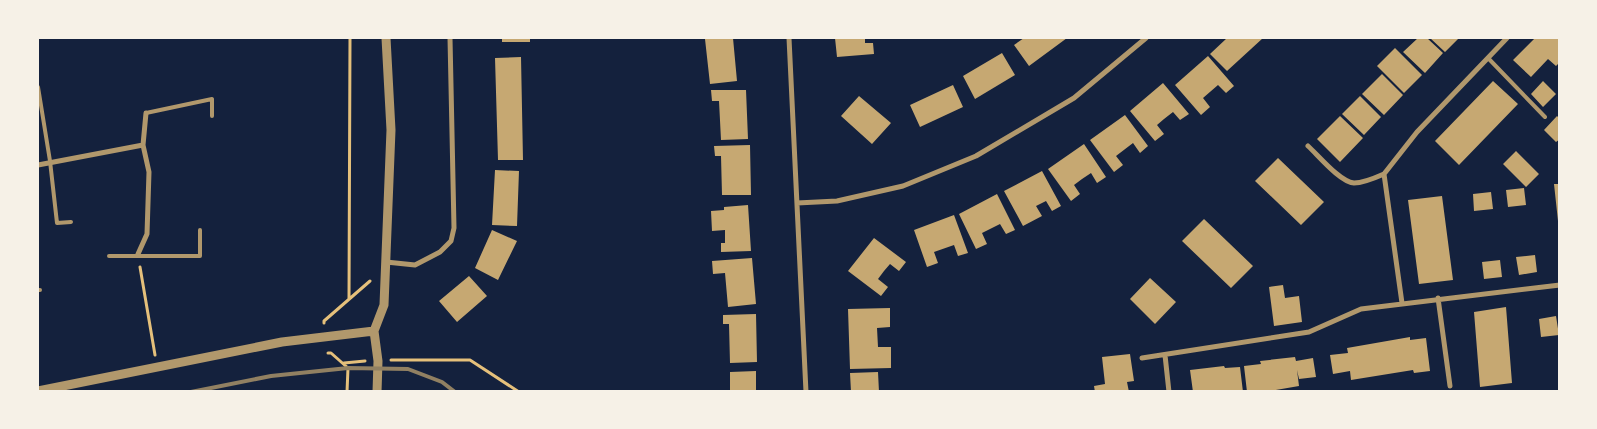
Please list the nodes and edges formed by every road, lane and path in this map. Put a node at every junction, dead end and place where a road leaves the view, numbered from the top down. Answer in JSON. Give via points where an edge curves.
{"nodes":[{"id":1,"x":350,"y":38,"type":"edge"},
{"id":2,"x":386,"y":38,"type":"edge"},
{"id":3,"x":450,"y":38,"type":"edge"},
{"id":4,"x":789,"y":38,"type":"edge"},
{"id":5,"x":1146,"y":38,"type":"edge"},
{"id":6,"x":1507,"y":38,"type":"edge"},
{"id":7,"x":1488,"y":58,"type":"junction"},
{"id":8,"x":38,"y":87,"type":"edge"},
{"id":9,"x":146,"y":113,"type":"joint"},
{"id":10,"x":212,"y":116,"type":"dead end"},
{"id":11,"x":1545,"y":117,"type":"dead end"},
{"id":12,"x":143,"y":145,"type":"junction"},
{"id":13,"x":1308,"y":146,"type":"dead end"},
{"id":14,"x":50,"y":162,"type":"junction"},
{"id":15,"x":38,"y":165,"type":"edge"},
{"id":16,"x":1384,"y":174,"type":"junction"},
{"id":17,"x":797,"y":202,"type":"junction"},
{"id":18,"x":71,"y":222,"type":"dead end"},
{"id":19,"x":200,"y":230,"type":"dead end"},
{"id":20,"x":138,"y":254,"type":"junction"},
{"id":21,"x":109,"y":256,"type":"dead end"},
{"id":22,"x":386,"y":262,"type":"junction"},
{"id":23,"x":385,"y":276,"type":"junction"},
{"id":24,"x":1560,"y":285,"type":"edge"},
{"id":25,"x":1438,"y":298,"type":"junction"},
{"id":26,"x":349,"y":299,"type":"junction"},
{"id":27,"x":1402,"y":303,"type":"junction"},
{"id":28,"x":374,"y":330,"type":"junction"},
{"id":29,"x":325,"y":335,"type":"junction"},
{"id":30,"x":321,"y":352,"type":"dead end"},
{"id":31,"x":1166,"y":354,"type":"junction"},
{"id":32,"x":1142,"y":358,"type":"dead end"},
{"id":33,"x":378,"y":360,"type":"junction"},
{"id":34,"x":343,"y":363,"type":"junction"},
{"id":35,"x":157,"y":368,"type":"junction"},
{"id":36,"x":1450,"y":386,"type":"dead end"},
{"id":37,"x":38,"y":391,"type":"edge"},
{"id":38,"x":347,"y":392,"type":"edge"},
{"id":39,"x":377,"y":392,"type":"edge"},
{"id":40,"x":519,"y":392,"type":"edge"},
{"id":41,"x":806,"y":392,"type":"edge"},
{"id":42,"x":1169,"y":392,"type":"edge"}],
"edges":[{"from":1,"to":26,"type":"path"},
{"from":2,"to":22,"type":"street","via":[[391,130]]},
{"from":3,"to":22,"type":"street","via":[[454,228],[451,241],[440,252],[415,265]]},
{"from":4,"to":17,"type":"street"},
{"from":5,"to":17,"type":"street","via":[[1074,98],[976,156],[903,186],[837,200]]},
{"from":6,"to":7,"type":"street"},
{"from":7,"to":11,"type":"lane"},
{"from":7,"to":16,"type":"street","via":[[1417,132]]},
{"from":8,"to":14,"type":"lane"},
{"from":9,"to":10,"type":"lane","via":[[212,99]]},
{"from":9,"to":12,"type":"street"},
{"from":12,"to":14,"type":"street"},
{"from":12,"to":20,"type":"street","via":[[149,172],[147,234]]},
{"from":13,"to":16,"type":"street","via":[[1344,180],[1353,183]]},
{"from":14,"to":15,"type":"street"},
{"from":14,"to":18,"type":"lane","via":[[57,222]]},
{"from":16,"to":27,"type":"street"},
{"from":17,"to":41,"type":"street"},
{"from":19,"to":20,"type":"lane","via":[[200,256]]},
{"from":20,"to":21,"type":"lane"},
{"from":20,"to":35,"type":"path"},
{"from":22,"to":23,"type":"street"},
{"from":23,"to":26,"type":"path","via":[[370,282]]},
{"from":23,"to":28,"type":"street","via":[[384,305]]},
{"from":24,"to":25,"type":"street"},
{"from":25,"to":27,"type":"street"},
{"from":25,"to":36,"type":"street"},
{"from":26,"to":29,"type":"path","via":[[324,321]]},
{"from":27,"to":31,"type":"street","via":[[1361,309],[1309,332]]},
{"from":28,"to":29,"type":"street"},
{"from":28,"to":33,"type":"street"},
{"from":29,"to":35,"type":"street"},
{"from":30,"to":34,"type":"path","via":[[331,353]]},
{"from":31,"to":32,"type":"street"},
{"from":31,"to":42,"type":"street"},
{"from":33,"to":34,"type":"path"},
{"from":33,"to":39,"type":"street"},
{"from":33,"to":40,"type":"path","via":[[470,360]]},
{"from":34,"to":38,"type":"path","via":[[348,368]]},
{"from":35,"to":37,"type":"street"}]}
